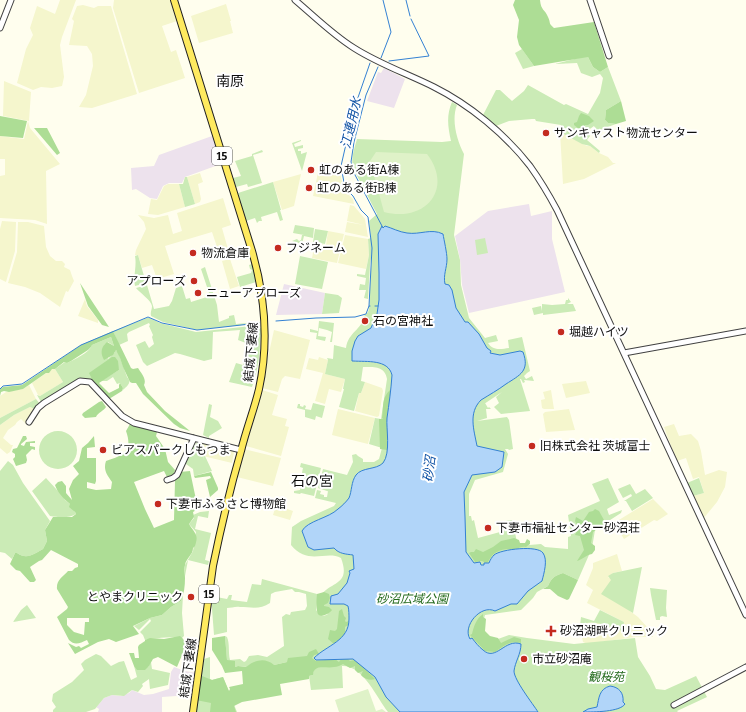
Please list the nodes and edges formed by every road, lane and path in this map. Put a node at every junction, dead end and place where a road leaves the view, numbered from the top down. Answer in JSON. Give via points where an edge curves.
{"nodes":[{"id":1,"x":11,"y":0,"type":"edge"},
{"id":2,"x":174,"y":0,"type":"edge"},
{"id":3,"x":295,"y":0,"type":"edge"},
{"id":4,"x":590,"y":0,"type":"edge"},
{"id":5,"x":0,"y":28,"type":"edge"},
{"id":6,"x":609,"y":56,"type":"dead end"},
{"id":7,"x":746,"y":331,"type":"edge"},
{"id":8,"x":624,"y":353,"type":"junction"},
{"id":9,"x":29,"y":422,"type":"dead end"},
{"id":10,"x":194,"y":438,"type":"junction"},
{"id":11,"x":241,"y":450,"type":"junction"},
{"id":12,"x":167,"y":480,"type":"dead end"},
{"id":13,"x":746,"y":615,"type":"edge"},
{"id":14,"x":746,"y":667,"type":"edge"},
{"id":15,"x":674,"y":705,"type":"dead end"},
{"id":16,"x":193,"y":712,"type":"edge"}],
"edges":[{"from":1,"to":5,"type":"street"},
{"from":2,"to":11,"type":"main road","name":"結城下妻線","number":"15","via":[[254,256],[264,303],[265,348],[261,376]]},
{"from":3,"to":8,"type":"street","via":[[353,48],[435,87],[463,104],[492,126],[514,148],[537,176],[555,207]]},
{"from":4,"to":6,"type":"street"},
{"from":7,"to":8,"type":"street"},
{"from":8,"to":13,"type":"street"},
{"from":9,"to":10,"type":"street","via":[[44,403],[80,381],[85,381],[90,382],[122,416],[130,421]]},
{"from":10,"to":11,"type":"street"},
{"from":10,"to":12,"type":"street","via":[[177,475]]},
{"from":11,"to":16,"type":"main road","name":"結城下妻線","number":"15","via":[[221,523],[213,566]]},
{"from":14,"to":15,"type":"street"}]}
